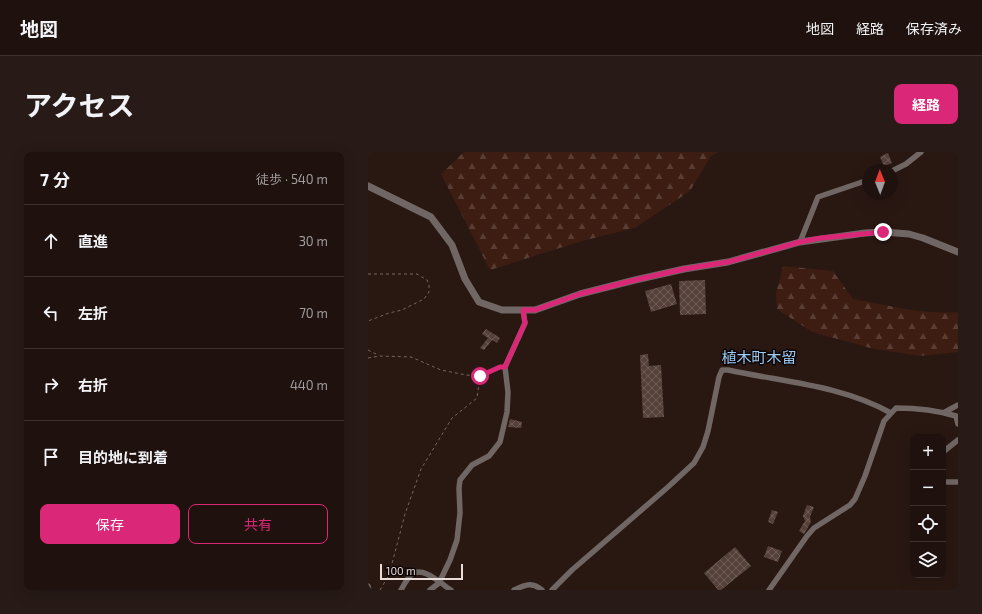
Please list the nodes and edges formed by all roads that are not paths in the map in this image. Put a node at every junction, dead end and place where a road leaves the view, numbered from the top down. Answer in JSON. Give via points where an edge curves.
{"nodes":[{"id":1,"x":921,"y":152,"type":"edge"},
{"id":2,"x":898,"y":168,"type":"edge"},
{"id":3,"x":862,"y":182,"type":"edge"},
{"id":4,"x":368,"y":186,"type":"edge"},
{"id":5,"x":800,"y":242,"type":"junction"},
{"id":6,"x":958,"y":252,"type":"edge"},
{"id":7,"x":523,"y":310,"type":"junction"},
{"id":8,"x":958,"y":405,"type":"edge"},
{"id":9,"x":945,"y":412,"type":"junction"},
{"id":10,"x":891,"y":413,"type":"junction"},
{"id":11,"x":958,"y":424,"type":"edge"},
{"id":12,"x":958,"y":440,"type":"edge"},
{"id":13,"x":946,"y":450,"type":"edge"},
{"id":14,"x":946,"y":482,"type":"edge"},
{"id":15,"x":958,"y":482,"type":"edge"},
{"id":16,"x":439,"y":583,"type":"junction"},
{"id":17,"x":368,"y":586,"type":"edge"},
{"id":18,"x":369,"y":590,"type":"edge"},
{"id":19,"x":401,"y":590,"type":"edge"},
{"id":20,"x":430,"y":590,"type":"edge"},
{"id":21,"x":451,"y":590,"type":"edge"},
{"id":22,"x":514,"y":590,"type":"edge"},
{"id":23,"x":542,"y":590,"type":"edge"},
{"id":24,"x":552,"y":590,"type":"edge"},
{"id":25,"x":769,"y":590,"type":"edge"}],
"edges":[{"from":1,"to":2,"type":"street"},
{"from":3,"to":5,"type":"street","via":[[818,197]]},
{"from":4,"to":7,"type":"street","via":[[431,217],[452,245],[465,279],[479,302],[502,310]]},
{"from":5,"to":6,"type":"street","via":[[865,233],[895,232],[923,238]]},
{"from":5,"to":7,"type":"street","via":[[728,262],[684,269],[580,294],[535,310]]},
{"from":7,"to":16,"type":"street","via":[[525,323],[505,367],[507,412],[500,442],[489,456],[472,465],[460,480],[457,540]]},
{"from":8,"to":9,"type":"street"},
{"from":9,"to":10,"type":"street","via":[[896,408]]},
{"from":9,"to":11,"type":"street","via":[[956,416]]},
{"from":10,"to":24,"type":"street","via":[[876,404],[837,391],[722,370],[708,431],[694,463]]},
{"from":10,"to":25,"type":"street","via":[[884,421],[855,499],[850,505],[814,528]]},
{"from":12,"to":13,"type":"street"},
{"from":14,"to":15,"type":"street"},
{"from":16,"to":19,"type":"street","via":[[428,574],[420,572],[412,574]]},
{"from":16,"to":20,"type":"street"},
{"from":16,"to":21,"type":"street"},
{"from":17,"to":18,"type":"street"},
{"from":22,"to":23,"type":"street","via":[[528,584],[536,585]]}]}
